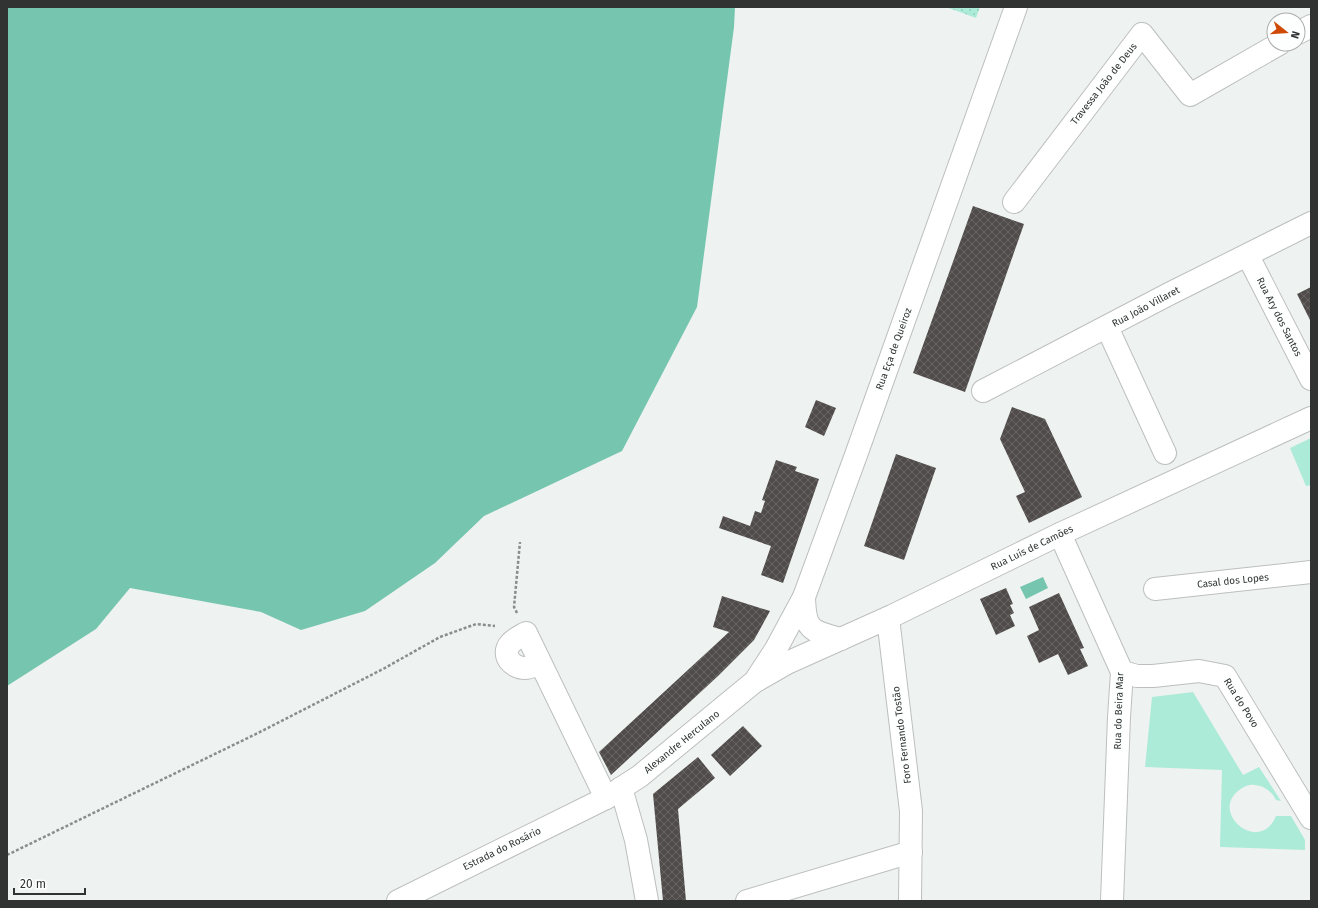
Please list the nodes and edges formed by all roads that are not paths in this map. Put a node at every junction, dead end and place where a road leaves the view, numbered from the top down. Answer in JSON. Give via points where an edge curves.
{"nodes":[{"id":1,"x":1016,"y":7,"type":"edge"},
{"id":2,"x":1266,"y":52,"type":"edge"},
{"id":3,"x":1014,"y":202,"type":"dead end"},
{"id":4,"x":1311,"y":223,"type":"edge"},
{"id":5,"x":1248,"y":256,"type":"junction"},
{"id":6,"x":1107,"y":327,"type":"junction"},
{"id":7,"x":1311,"y":379,"type":"edge"},
{"id":8,"x":982,"y":391,"type":"dead end"},
{"id":9,"x":1311,"y":418,"type":"edge"},
{"id":10,"x":1165,"y":453,"type":"dead end"},
{"id":11,"x":1060,"y":534,"type":"junction"},
{"id":12,"x":1311,"y":572,"type":"edge"},
{"id":13,"x":1155,"y":589,"type":"dead end"},
{"id":14,"x":804,"y":596,"type":"junction"},
{"id":15,"x":888,"y":618,"type":"junction"},
{"id":16,"x":526,"y":634,"type":"road end"},
{"id":17,"x":841,"y":639,"type":"junction"},
{"id":18,"x":1122,"y":672,"type":"junction"},
{"id":19,"x":754,"y":682,"type":"junction"},
{"id":20,"x":613,"y":793,"type":"junction"},
{"id":21,"x":1311,"y":818,"type":"edge"},
{"id":22,"x":910,"y":852,"type":"junction"},
{"id":23,"x":398,"y":901,"type":"edge"},
{"id":24,"x":647,"y":901,"type":"edge"},
{"id":25,"x":748,"y":901,"type":"edge"},
{"id":26,"x":910,"y":901,"type":"edge"},
{"id":27,"x":1112,"y":901,"type":"edge"}],
"edges":[{"from":1,"to":14,"type":"street","name":"Rua Eça de Queiroz"},
{"from":2,"to":3,"type":"street","name":"Travessa João de Deus","via":[[1190,95],[1142,34]]},
{"from":4,"to":5,"type":"street","name":"Rua João Villaret"},
{"from":5,"to":6,"type":"street","name":"Rua João Villaret"},
{"from":5,"to":7,"type":"street","name":"Rua Ary dos Santos"},
{"from":6,"to":8,"type":"street","name":"Rua João Villaret"},
{"from":6,"to":10,"type":"street"},
{"from":9,"to":11,"type":"street","name":"Rua Luís de Camões"},
{"from":11,"to":15,"type":"street","name":"Rua Luís de Camões"},
{"from":11,"to":18,"type":"street","name":"Rua do Beira Mar"},
{"from":12,"to":13,"type":"street","name":"Casal dos Lopes"},
{"from":14,"to":17,"type":"street","via":[[806,622],[812,629],[819,634]]},
{"from":14,"to":19,"type":"street","name":"Rua Eça de Queiroz","via":[[776,649]]},
{"from":15,"to":17,"type":"street","name":"Rua Luís de Camões"},
{"from":15,"to":22,"type":"street","name":"Foro Fernando Tostão","via":[[911,811]]},
{"from":16,"to":20,"type":"street"},
{"from":17,"to":19,"type":"street","name":"Rua Luís de Camões","via":[[787,663]]},
{"from":18,"to":21,"type":"street","name":"Rua do Povo","via":[[1137,676],[1153,676],[1199,671],[1225,676]]},
{"from":18,"to":27,"type":"street","name":"Rua do Beira Mar"},
{"from":19,"to":20,"type":"street","name":"Alexandre Herculano","via":[[640,776]]},
{"from":20,"to":23,"type":"street","name":"Estrada do Rosário"},
{"from":20,"to":24,"type":"street","via":[[636,840]]},
{"from":22,"to":25,"type":"street"},
{"from":22,"to":26,"type":"street","name":"Foro Fernando Tostão"}]}
